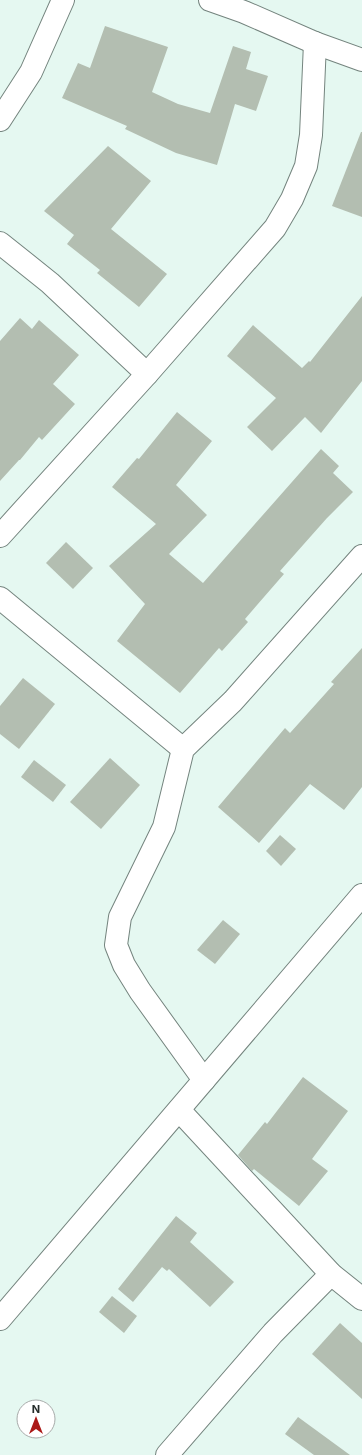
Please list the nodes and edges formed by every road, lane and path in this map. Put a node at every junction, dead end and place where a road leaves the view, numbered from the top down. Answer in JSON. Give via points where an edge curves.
{"nodes":[{"id":1,"x":63,"y":0,"type":"edge"},
{"id":2,"x":210,"y":0,"type":"edge"},
{"id":3,"x":246,"y":6,"type":"edge"},
{"id":4,"x":315,"y":43,"type":"junction"},
{"id":5,"x":362,"y":60,"type":"edge"},
{"id":6,"x":0,"y":120,"type":"edge"},
{"id":7,"x":0,"y":243,"type":"edge"},
{"id":8,"x":147,"y":374,"type":"junction"},
{"id":9,"x":0,"y":536,"type":"edge"},
{"id":10,"x":362,"y":556,"type":"edge"},
{"id":11,"x":0,"y":598,"type":"edge"},
{"id":12,"x":183,"y":749,"type":"junction"},
{"id":13,"x":362,"y":895,"type":"edge"},
{"id":14,"x":204,"y":1080,"type":"junction"},
{"id":15,"x":179,"y":1110,"type":"junction"},
{"id":16,"x":331,"y":1274,"type":"junction"},
{"id":17,"x":362,"y":1299,"type":"edge"},
{"id":18,"x":0,"y":1319,"type":"edge"},
{"id":19,"x":167,"y":1455,"type":"edge"}],
"edges":[{"from":1,"to":6,"type":"street","via":[[31,72]]},
{"from":2,"to":3,"type":"street"},
{"from":3,"to":4,"type":"street"},
{"from":4,"to":5,"type":"street"},
{"from":4,"to":8,"type":"street","via":[[311,135],[306,166],[292,199],[275,228]]},
{"from":7,"to":8,"type":"street","via":[[50,283]]},
{"from":8,"to":9,"type":"street"},
{"from":10,"to":12,"type":"street","via":[[234,701]]},
{"from":11,"to":12,"type":"street"},
{"from":12,"to":14,"type":"street","via":[[164,827],[120,917],[116,945],[124,965],[140,991]]},
{"from":13,"to":14,"type":"street"},
{"from":14,"to":15,"type":"street"},
{"from":15,"to":16,"type":"street"},
{"from":15,"to":18,"type":"street"},
{"from":16,"to":17,"type":"street"},
{"from":16,"to":19,"type":"street","via":[[273,1333]]}]}
